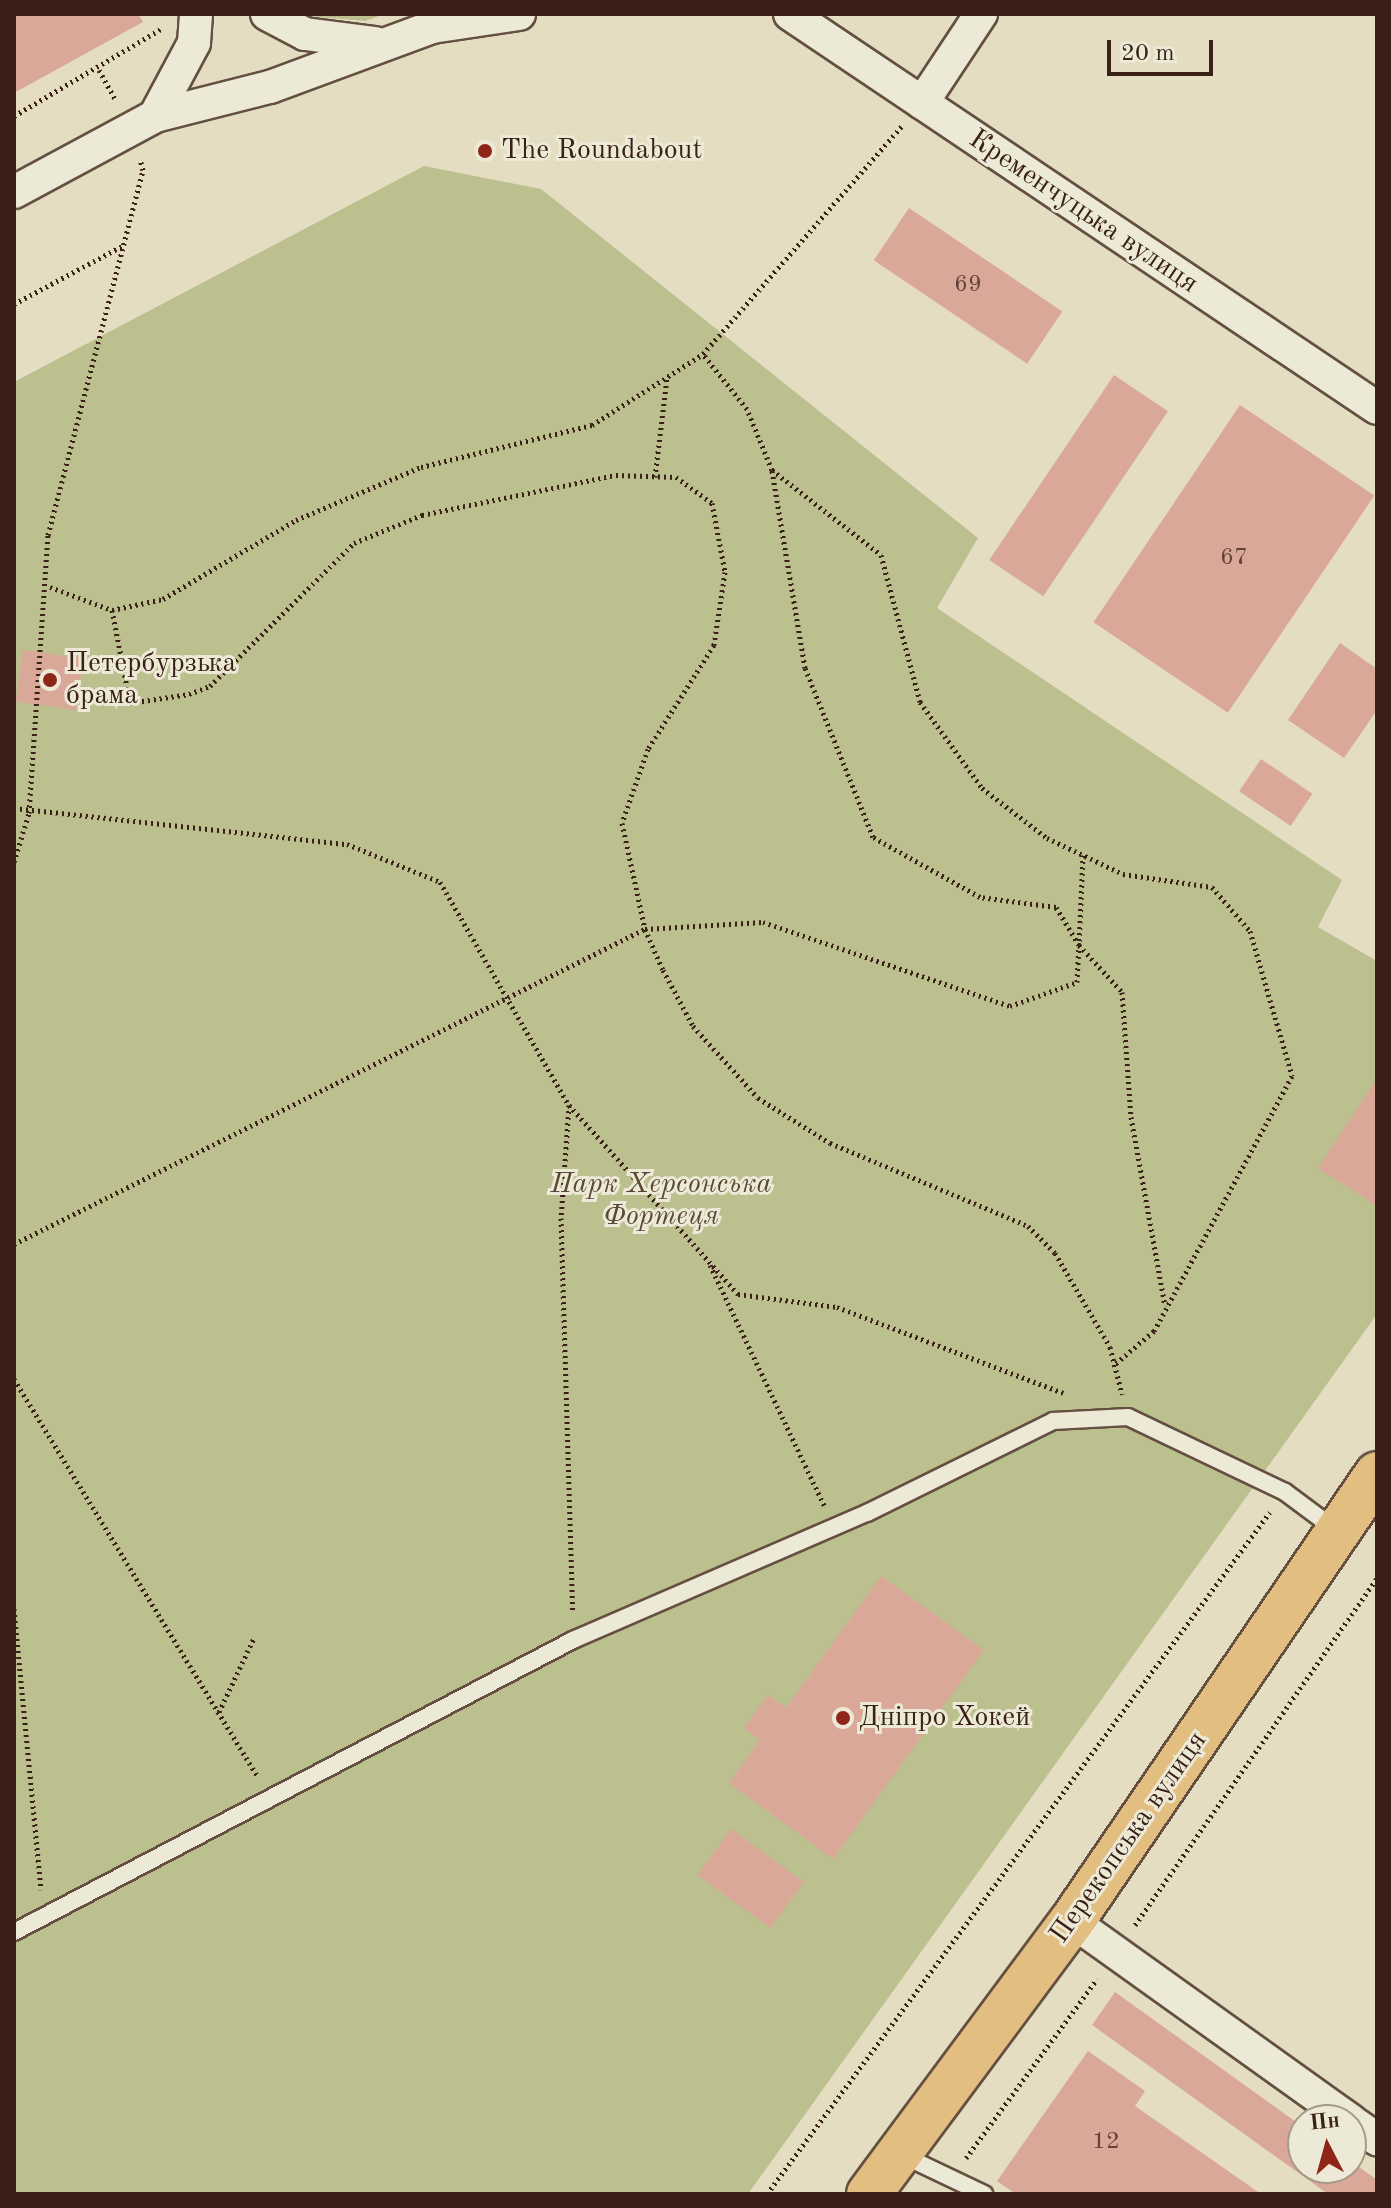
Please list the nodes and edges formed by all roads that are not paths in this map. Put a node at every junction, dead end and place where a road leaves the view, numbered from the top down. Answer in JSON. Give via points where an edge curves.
{"nodes":[{"id":1,"x":196,"y":14,"type":"edge"},
{"id":2,"x":267,"y":14,"type":"edge"},
{"id":3,"x":519,"y":14,"type":"edge"},
{"id":4,"x":790,"y":14,"type":"edge"},
{"id":5,"x":981,"y":14,"type":"edge"},
{"id":6,"x":437,"y":20,"type":"edge"},
{"id":7,"x":386,"y":44,"type":"junction"},
{"id":8,"x":922,"y":103,"type":"junction"},
{"id":9,"x":143,"y":122,"type":"junction"},
{"id":10,"x":14,"y":192,"type":"edge"},
{"id":11,"x":1377,"y":408,"type":"edge"},
{"id":12,"x":1373,"y":1490,"type":"edge"},
{"id":13,"x":1338,"y":1531,"type":"junction"},
{"id":14,"x":1072,"y":1921,"type":"junction"},
{"id":15,"x":14,"y":1932,"type":"edge"},
{"id":16,"x":1328,"y":2104,"type":"edge"},
{"id":17,"x":902,"y":2155,"type":"junction"},
{"id":18,"x":869,"y":2194,"type":"edge"},
{"id":19,"x":984,"y":2194,"type":"edge"}],
"edges":[{"from":1,"to":9,"type":"street","via":[[194,43]]},
{"from":2,"to":7,"type":"street","via":[[315,36]]},
{"from":3,"to":6,"type":"street"},
{"from":4,"to":8,"type":"street","name":"Кременчуцька вулиця"},
{"from":5,"to":8,"type":"street"},
{"from":6,"to":7,"type":"street"},
{"from":7,"to":9,"type":"street","via":[[270,87]]},
{"from":8,"to":11,"type":"street","name":"Кременчуцька вулиця"},
{"from":9,"to":10,"type":"street"},
{"from":12,"to":13,"type":"main road","name":"Перекопська вулиця"},
{"from":13,"to":14,"type":"main road","name":"Перекопська вулиця"},
{"from":13,"to":15,"type":"lane","via":[[1285,1492],[1128,1417],[1053,1421],[834,1528],[573,1640],[267,1794]]},
{"from":14,"to":16,"type":"street"},
{"from":14,"to":17,"type":"main road","name":"Перекопська вулиця"},
{"from":17,"to":18,"type":"main road","name":"Перекопська вулиця"},
{"from":17,"to":19,"type":"lane"}]}
